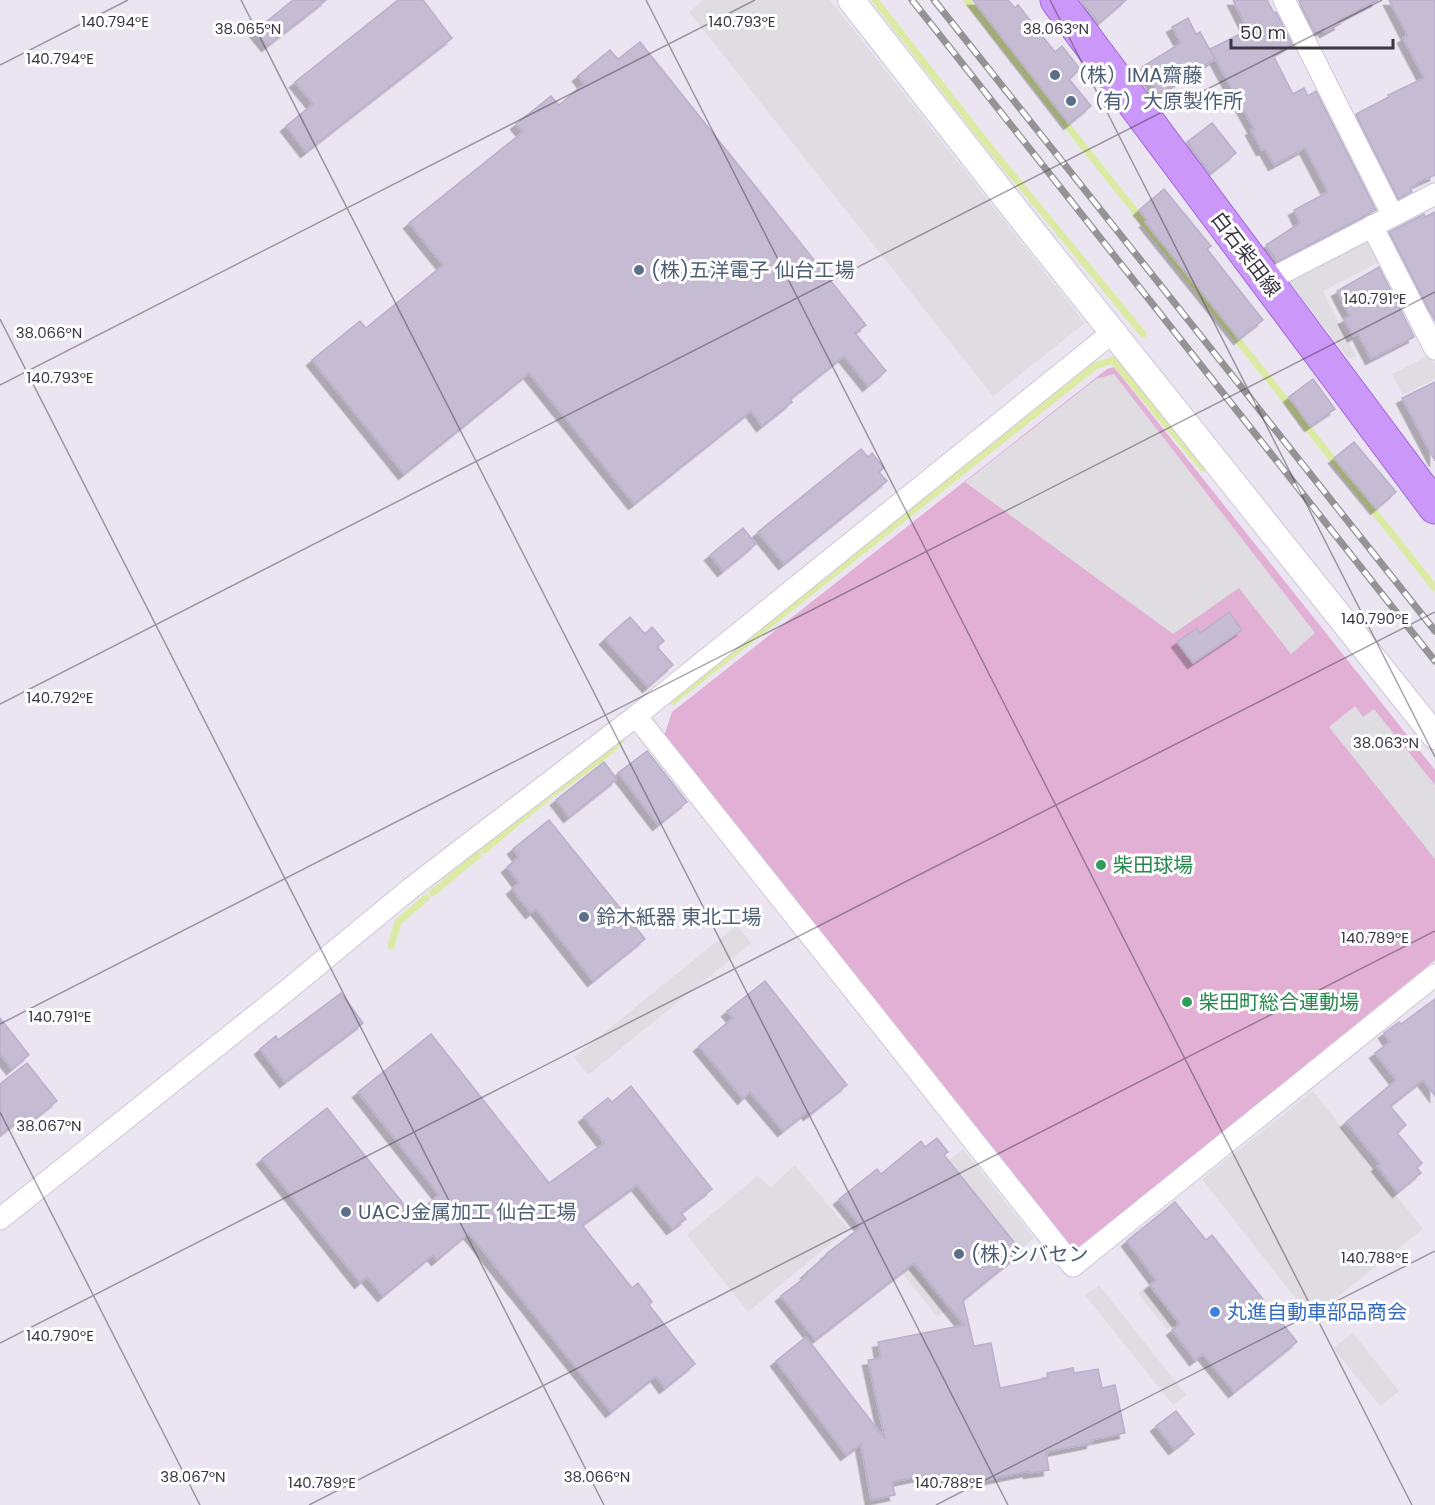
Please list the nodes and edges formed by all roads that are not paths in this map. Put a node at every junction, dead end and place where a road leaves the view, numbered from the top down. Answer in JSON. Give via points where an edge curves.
{"nodes":[{"id":1,"x":851,"y":0,"type":"edge"},
{"id":2,"x":1057,"y":0,"type":"edge"},
{"id":3,"x":1284,"y":0,"type":"edge"},
{"id":4,"x":1435,"y":194,"type":"edge"},
{"id":5,"x":1393,"y":216,"type":"junction"},
{"id":6,"x":1372,"y":226,"type":"junction"},
{"id":7,"x":1267,"y":281,"type":"junction"},
{"id":8,"x":1113,"y":332,"type":"junction"},
{"id":9,"x":1435,"y":349,"type":"edge"},
{"id":10,"x":1435,"y":507,"type":"edge"},
{"id":11,"x":636,"y":716,"type":"junction"},
{"id":12,"x":1435,"y":736,"type":"edge"},
{"id":13,"x":1435,"y":975,"type":"edge"},
{"id":14,"x":0,"y":1219,"type":"edge"}],
"edges":[{"from":1,"to":8,"type":"street"},
{"from":2,"to":7,"type":"main road","name":"白石柴田線"},
{"from":3,"to":5,"type":"street"},
{"from":4,"to":5,"type":"street"},
{"from":5,"to":6,"type":"street"},
{"from":6,"to":7,"type":"street"},
{"from":6,"to":9,"type":"street"},
{"from":7,"to":10,"type":"main road","name":"白石柴田線"},
{"from":8,"to":11,"type":"street"},
{"from":8,"to":12,"type":"street"},
{"from":11,"to":13,"type":"street","via":[[1073,1266]]},
{"from":11,"to":14,"type":"street","via":[[411,888]]}]}
